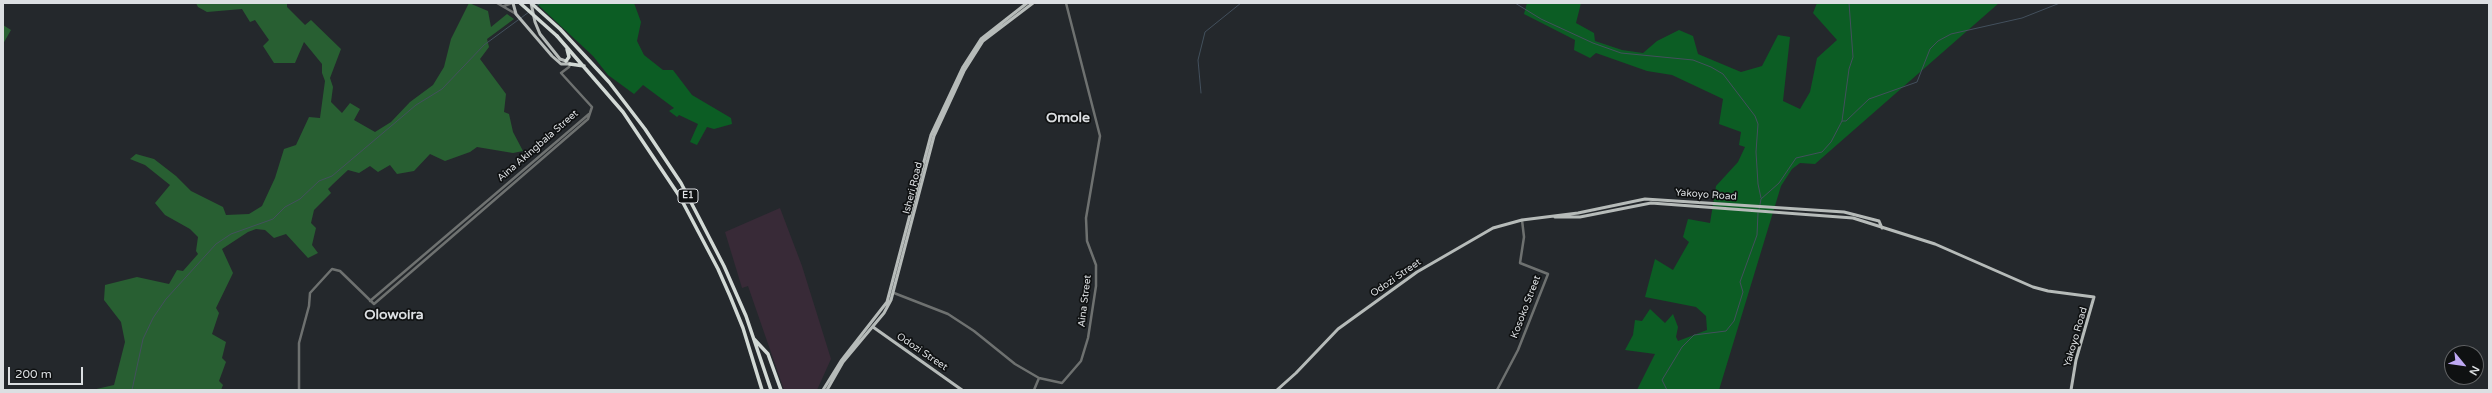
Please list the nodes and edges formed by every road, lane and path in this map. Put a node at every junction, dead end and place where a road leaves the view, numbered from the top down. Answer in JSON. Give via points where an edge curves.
{"nodes":[{"id":1,"x":497,"y":3,"type":"edge"},
{"id":2,"x":512,"y":3,"type":"edge"},
{"id":3,"x":520,"y":3,"type":"edge"},
{"id":4,"x":531,"y":3,"type":"edge"},
{"id":5,"x":1027,"y":3,"type":"edge"},
{"id":6,"x":1033,"y":3,"type":"edge"},
{"id":7,"x":1066,"y":3,"type":"edge"},
{"id":8,"x":502,"y":5,"type":"junction"},
{"id":9,"x":516,"y":14,"type":"junction"},
{"id":10,"x":536,"y":26,"type":"junction"},
{"id":11,"x":530,"y":29,"type":"junction"},
{"id":12,"x":566,"y":46,"type":"junction"},
{"id":13,"x":565,"y":63,"type":"junction"},
{"id":14,"x":570,"y":64,"type":"junction"},
{"id":15,"x":586,"y":67,"type":"junction"},
{"id":16,"x":565,"y":70,"type":"junction"},
{"id":17,"x":590,"y":114,"type":"junction"},
{"id":18,"x":925,"y":155,"type":"junction"},
{"id":19,"x":929,"y":156,"type":"junction"},
{"id":20,"x":919,"y":179,"type":"junction"},
{"id":21,"x":923,"y":180,"type":"junction"},
{"id":22,"x":1547,"y":216,"type":"junction"},
{"id":23,"x":1522,"y":220,"type":"junction"},
{"id":24,"x":1882,"y":228,"type":"junction"},
{"id":25,"x":894,"y":293,"type":"junction"},
{"id":26,"x":370,"y":301,"type":"junction"},
{"id":27,"x":873,"y":327,"type":"junction"},
{"id":28,"x":752,"y":337,"type":"junction"},
{"id":29,"x":1039,"y":378,"type":"junction"},
{"id":30,"x":299,"y":390,"type":"edge"},
{"id":31,"x":762,"y":390,"type":"edge"},
{"id":32,"x":771,"y":390,"type":"edge"},
{"id":33,"x":781,"y":390,"type":"edge"},
{"id":34,"x":823,"y":390,"type":"edge"},
{"id":35,"x":827,"y":390,"type":"edge"},
{"id":36,"x":962,"y":390,"type":"edge"},
{"id":37,"x":1034,"y":390,"type":"edge"},
{"id":38,"x":1277,"y":390,"type":"edge"},
{"id":39,"x":1497,"y":390,"type":"edge"},
{"id":40,"x":2071,"y":390,"type":"edge"}],
"edges":[{"from":1,"to":8,"type":"street"},
{"from":2,"to":8,"type":"street"},
{"from":2,"to":9,"type":"main road"},
{"from":3,"to":12,"type":"highway","number":"E1","bridge":true},
{"from":4,"to":10,"type":"main road"},
{"from":4,"to":28,"type":"highway","number":"E1","via":[[560,29],[626,103],[681,183],[714,242],[746,316]]},
{"from":5,"to":18,"type":"main road","name":"Isheri Road","via":[[992,29],[972,50],[936,122]]},
{"from":6,"to":19,"type":"main road","name":"Isheri Road","via":[[993,32],[975,52],[939,124]]},
{"from":7,"to":29,"type":"street","name":"Aina Street","via":[[1099,130],[1099,150],[1086,218],[1087,241],[1096,266],[1096,286],[1087,342],[1081,361],[1062,383]]},
{"from":8,"to":9,"type":"street"},
{"from":9,"to":11,"type":"main road"},
{"from":10,"to":11,"type":"main road"},
{"from":10,"to":13,"type":"main road"},
{"from":11,"to":13,"type":"main road","via":[[552,56]]},
{"from":12,"to":13,"type":"highway","via":[[569,57]]},
{"from":12,"to":15,"type":"highway","number":"E1"},
{"from":13,"to":14,"type":"main road"},
{"from":13,"to":16,"type":"street"},
{"from":14,"to":15,"type":"highway"},
{"from":14,"to":16,"type":"street"},
{"from":15,"to":31,"type":"highway","number":"E1","via":[[634,127],[692,219],[737,312]]},
{"from":16,"to":17,"type":"street","via":[[561,73],[592,107]]},
{"from":17,"to":26,"type":"street","name":"Aina Akingbala Street","via":[[582,118]]},
{"from":17,"to":26,"type":"street","name":"Aina Akingbala Street","via":[[586,122],[374,304]]},
{"from":18,"to":19,"type":"main road"},
{"from":18,"to":20,"type":"main road","name":"Isheri Road"},
{"from":19,"to":21,"type":"main road","name":"Isheri Road"},
{"from":20,"to":21,"type":"main road"},
{"from":20,"to":34,"type":"main road","name":"Isheri Road","via":[[887,302],[841,361]]},
{"from":21,"to":25,"type":"main road","name":"Isheri Road"},
{"from":22,"to":23,"type":"main road","name":"Odozi Street"},
{"from":22,"to":24,"type":"main road","via":[[1576,217],[1640,204],[1681,205],[1844,218]]},
{"from":22,"to":24,"type":"main road","name":"Yakoyo Road","via":[[1578,213],[1640,200],[1682,201],[1844,212],[1880,222]]},
{"from":23,"to":38,"type":"main road","name":"Odozi Street","via":[[1487,230],[1417,272],[1338,329]]},
{"from":23,"to":39,"type":"street","name":"Kosoko Street","via":[[1524,237],[1520,263],[1548,274],[1518,350]]},
{"from":24,"to":40,"type":"main road","name":"Yakoyo Road","via":[[1935,244],[2033,287],[2094,297],[2076,360]]},
{"from":25,"to":27,"type":"main road","name":"Isheri Road"},
{"from":25,"to":29,"type":"street","name":"Aina Street","via":[[948,314],[1024,371]]},
{"from":26,"to":30,"type":"street","via":[[335,268],[311,291],[299,343]]},
{"from":27,"to":35,"type":"main road","name":"Isheri Road","via":[[846,359]]},
{"from":27,"to":36,"type":"main road","name":"Odozi Street"},
{"from":28,"to":32,"type":"highway","number":"E1"},
{"from":28,"to":33,"type":"highway","via":[[768,354]]},
{"from":29,"to":37,"type":"street"}]}
